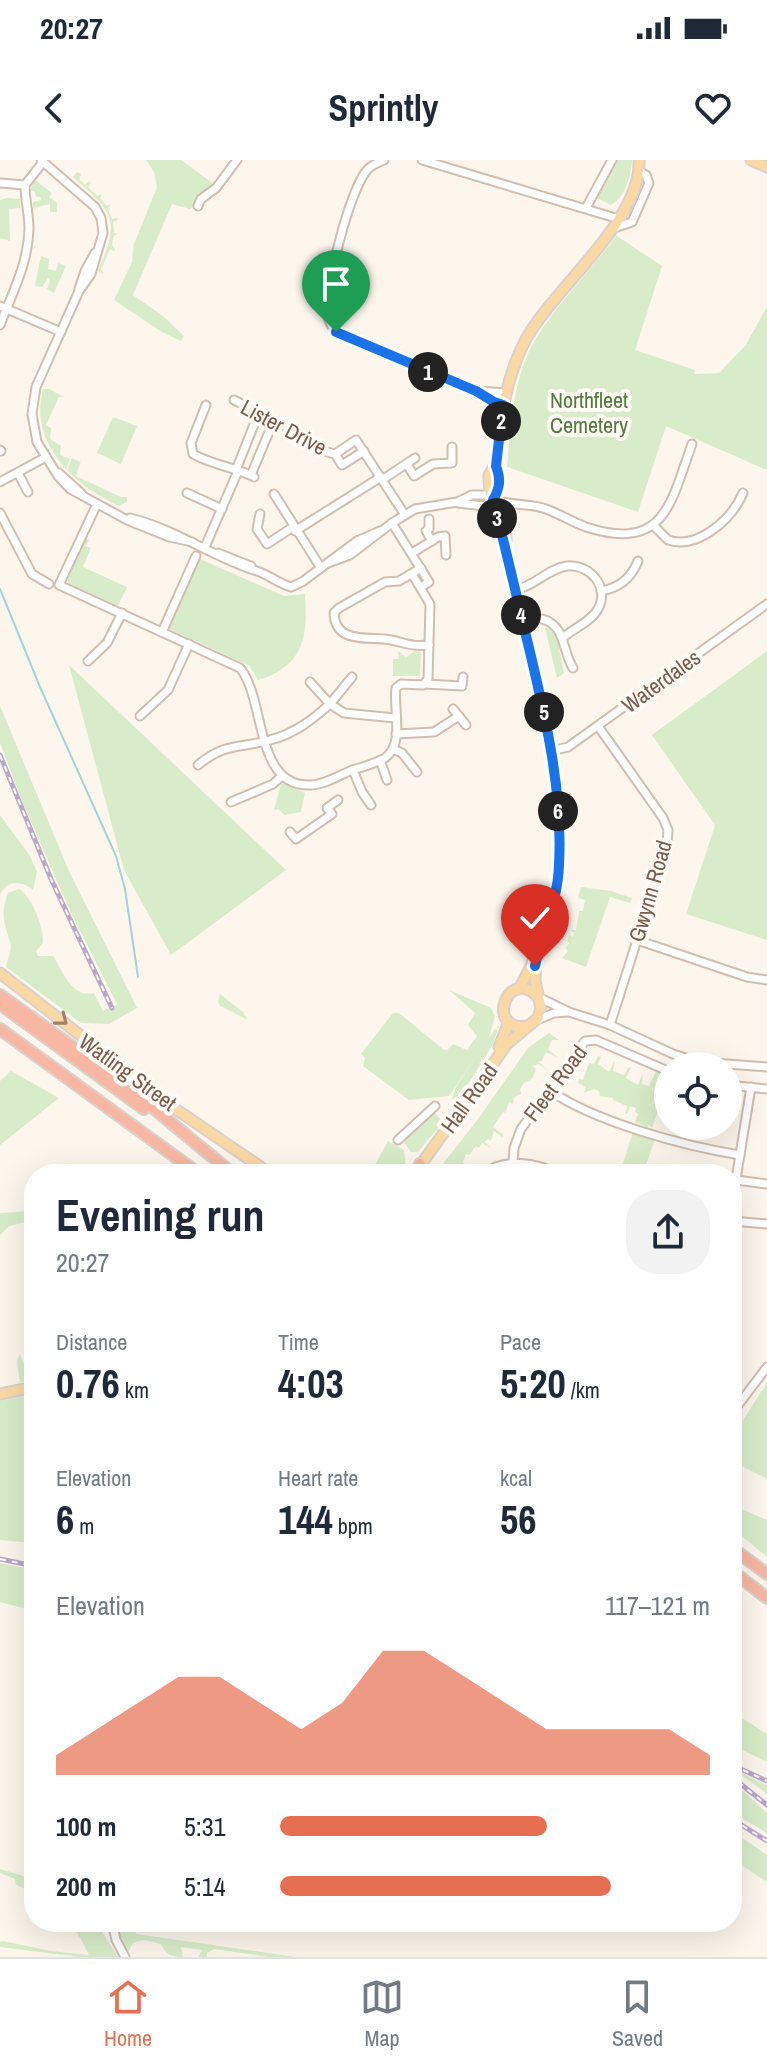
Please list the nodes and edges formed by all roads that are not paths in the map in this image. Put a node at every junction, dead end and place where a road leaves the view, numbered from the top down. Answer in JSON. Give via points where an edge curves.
{"nodes":[{"id":1,"x":237,"y":160,"type":"edge"},
{"id":2,"x":384,"y":160,"type":"edge"},
{"id":3,"x":422,"y":160,"type":"edge"},
{"id":4,"x":612,"y":160,"type":"edge"},
{"id":5,"x":751,"y":160,"type":"edge"},
{"id":6,"x":42,"y":161,"type":"edge"},
{"id":7,"x":766,"y":163,"type":"edge"},
{"id":8,"x":640,"y":164,"type":"edge"},
{"id":9,"x":0,"y":183,"type":"edge"},
{"id":10,"x":25,"y":185,"type":"junction"},
{"id":11,"x":198,"y":206,"type":"dead end"},
{"id":12,"x":586,"y":208,"type":"junction"},
{"id":13,"x":616,"y":223,"type":"junction"},
{"id":14,"x":3,"y":307,"type":"edge"},
{"id":15,"x":0,"y":325,"type":"edge"},
{"id":16,"x":61,"y":332,"type":"junction"},
{"id":17,"x":476,"y":391,"type":"junction"},
{"id":18,"x":506,"y":393,"type":"junction"},
{"id":19,"x":234,"y":400,"type":"dead end"},
{"id":20,"x":206,"y":405,"type":"dead end"},
{"id":21,"x":503,"y":405,"type":"junction"},
{"id":22,"x":259,"y":412,"type":"junction"},
{"id":23,"x":274,"y":420,"type":"junction"},
{"id":24,"x":692,"y":444,"type":"dead end"},
{"id":25,"x":452,"y":447,"type":"dead end"},
{"id":26,"x":364,"y":451,"type":"junction"},
{"id":27,"x":335,"y":454,"type":"junction"},
{"id":28,"x":46,"y":457,"type":"junction"},
{"id":29,"x":415,"y":458,"type":"dead end"},
{"id":30,"x":675,"y":461,"type":"dead end"},
{"id":31,"x":407,"y":464,"type":"junction"},
{"id":32,"x":685,"y":464,"type":"junction"},
{"id":33,"x":237,"y":470,"type":"junction"},
{"id":34,"x":18,"y":473,"type":"junction"},
{"id":35,"x":382,"y":478,"type":"junction"},
{"id":36,"x":0,"y":482,"type":"edge"},
{"id":37,"x":28,"y":492,"type":"dead end"},
{"id":38,"x":187,"y":493,"type":"dead end"},
{"id":39,"x":743,"y":493,"type":"dead end"},
{"id":40,"x":274,"y":494,"type":"dead end"},
{"id":41,"x":493,"y":500,"type":"junction"},
{"id":42,"x":97,"y":504,"type":"junction"},
{"id":43,"x":222,"y":509,"type":"junction"},
{"id":44,"x":0,"y":513,"type":"edge"},
{"id":45,"x":260,"y":514,"type":"dead end"},
{"id":46,"x":405,"y":515,"type":"junction"},
{"id":47,"x":429,"y":519,"type":"dead end"},
{"id":48,"x":392,"y":523,"type":"junction"},
{"id":49,"x":653,"y":525,"type":"junction"},
{"id":50,"x":294,"y":529,"type":"junction"},
{"id":51,"x":432,"y":541,"type":"junction"},
{"id":52,"x":205,"y":547,"type":"junction"},
{"id":53,"x":412,"y":553,"type":"junction"},
{"id":54,"x":446,"y":555,"type":"dead end"},
{"id":55,"x":196,"y":556,"type":"dead end"},
{"id":56,"x":638,"y":561,"type":"dead end"},
{"id":57,"x":325,"y":566,"type":"junction"},
{"id":58,"x":421,"y":568,"type":"junction"},
{"id":59,"x":412,"y":574,"type":"junction"},
{"id":60,"x":49,"y":584,"type":"dead end"},
{"id":61,"x":421,"y":587,"type":"junction"},
{"id":62,"x":515,"y":590,"type":"junction"},
{"id":63,"x":601,"y":591,"type":"junction"},
{"id":64,"x":767,"y":604,"type":"edge"},
{"id":65,"x":122,"y":613,"type":"junction"},
{"id":66,"x":542,"y":619,"type":"dead end"},
{"id":67,"x":162,"y":632,"type":"junction"},
{"id":68,"x":564,"y":637,"type":"junction"},
{"id":69,"x":189,"y":644,"type":"junction"},
{"id":70,"x":429,"y":645,"type":"junction"},
{"id":71,"x":88,"y":661,"type":"dead end"},
{"id":72,"x":573,"y":668,"type":"dead end"},
{"id":73,"x":352,"y":677,"type":"dead end"},
{"id":74,"x":463,"y":677,"type":"dead end"},
{"id":75,"x":310,"y":682,"type":"dead end"},
{"id":76,"x":424,"y":684,"type":"junction"},
{"id":77,"x":330,"y":704,"type":"junction"},
{"id":78,"x":140,"y":716,"type":"dead end"},
{"id":79,"x":395,"y":718,"type":"junction"},
{"id":80,"x":466,"y":725,"type":"dead end"},
{"id":81,"x":598,"y":726,"type":"junction"},
{"id":82,"x":396,"y":734,"type":"junction"},
{"id":83,"x":264,"y":742,"type":"junction"},
{"id":84,"x":393,"y":749,"type":"junction"},
{"id":85,"x":551,"y":751,"type":"junction"},
{"id":86,"x":380,"y":760,"type":"junction"},
{"id":87,"x":198,"y":765,"type":"dead end"},
{"id":88,"x":353,"y":770,"type":"junction"},
{"id":89,"x":417,"y":772,"type":"dead end"},
{"id":90,"x":282,"y":776,"type":"junction"},
{"id":91,"x":387,"y":780,"type":"dead end"},
{"id":92,"x":338,"y":800,"type":"dead end"},
{"id":93,"x":231,"y":802,"type":"dead end"},
{"id":94,"x":371,"y":805,"type":"dead end"},
{"id":95,"x":290,"y":832,"type":"dead end"},
{"id":96,"x":637,"y":940,"type":"junction"},
{"id":97,"x":536,"y":955,"type":"junction"},
{"id":98,"x":0,"y":973,"type":"edge"},
{"id":99,"x":767,"y":980,"type":"edge"},
{"id":100,"x":0,"y":989,"type":"edge"},
{"id":101,"x":519,"y":989,"type":"junction"},
{"id":102,"x":0,"y":995,"type":"edge"},
{"id":103,"x":538,"y":997,"type":"junction"},
{"id":104,"x":0,"y":1004,"type":"edge"},
{"id":105,"x":569,"y":1012,"type":"junction"},
{"id":106,"x":506,"y":1018,"type":"junction"},
{"id":107,"x":532,"y":1024,"type":"junction"},
{"id":108,"x":610,"y":1025,"type":"junction"},
{"id":109,"x":0,"y":1029,"type":"edge"},
{"id":110,"x":654,"y":1065,"type":"edge"},
{"id":111,"x":767,"y":1067,"type":"edge"},
{"id":112,"x":742,"y":1086,"type":"edge"},
{"id":113,"x":751,"y":1087,"type":"junction"},
{"id":114,"x":767,"y":1089,"type":"edge"},
{"id":115,"x":549,"y":1090,"type":"junction"},
{"id":116,"x":135,"y":1093,"type":"junction"},
{"id":117,"x":435,"y":1106,"type":"dead end"},
{"id":118,"x":398,"y":1140,"type":"dead end"},
{"id":119,"x":740,"y":1155,"type":"junction"},
{"id":120,"x":513,"y":1163,"type":"junction"},
{"id":121,"x":185,"y":1164,"type":"edge"},
{"id":122,"x":218,"y":1164,"type":"edge"},
{"id":123,"x":220,"y":1164,"type":"edge"},
{"id":124,"x":256,"y":1164,"type":"edge"},
{"id":125,"x":419,"y":1164,"type":"edge"},
{"id":126,"x":419,"y":1164,"type":"edge"},
{"id":127,"x":505,"y":1164,"type":"edge"},
{"id":128,"x":520,"y":1164,"type":"edge"},
{"id":129,"x":739,"y":1164,"type":"edge"},
{"id":130,"x":742,"y":1181,"type":"edge"},
{"id":131,"x":767,"y":1184,"type":"edge"},
{"id":132,"x":742,"y":1222,"type":"edge"},
{"id":133,"x":767,"y":1224,"type":"edge"},
{"id":134,"x":767,"y":1367,"type":"edge"},
{"id":135,"x":24,"y":1389,"type":"edge"},
{"id":136,"x":0,"y":1394,"type":"edge"},
{"id":137,"x":742,"y":1400,"type":"edge"},
{"id":138,"x":742,"y":1555,"type":"edge"},
{"id":139,"x":767,"y":1574,"type":"edge"},
{"id":140,"x":742,"y":1579,"type":"edge"},
{"id":141,"x":767,"y":1598,"type":"edge"},
{"id":142,"x":114,"y":1932,"type":"edge"},
{"id":143,"x":125,"y":1957,"type":"edge"}],
"edges":[{"from":1,"to":11,"type":"street"},
{"from":2,"to":17,"type":"street","via":[[367,170],[354,195],[329,285],[329,320],[346,338]]},
{"from":3,"to":12,"type":"street"},
{"from":4,"to":12,"type":"street"},
{"from":5,"to":7,"type":"main road"},
{"from":6,"to":10,"type":"street"},
{"from":6,"to":16,"type":"street","via":[[99,213],[103,233]]},
{"from":8,"to":13,"type":"main road"},
{"from":9,"to":10,"type":"street"},
{"from":10,"to":14,"type":"street","via":[[28,241],[20,276]]},
{"from":12,"to":13,"type":"street"},
{"from":13,"to":18,"type":"main road","via":[[530,332]]},
{"from":14,"to":15,"type":"street"},
{"from":14,"to":16,"type":"street"},
{"from":16,"to":28,"type":"street","via":[[32,406],[35,435]]},
{"from":17,"to":18,"type":"street"},
{"from":17,"to":21,"type":"street"},
{"from":18,"to":21,"type":"main road"},
{"from":19,"to":22,"type":"street","name":"Lister Drive"},
{"from":20,"to":33,"type":"street","via":[[191,443],[193,454]]},
{"from":21,"to":41,"type":"main road","via":[[496,466],[499,489]]},
{"from":22,"to":23,"type":"street","name":"Lister Drive"},
{"from":22,"to":33,"type":"street"},
{"from":23,"to":27,"type":"street","name":"Lister Drive"},
{"from":23,"to":33,"type":"street","via":[[253,476]]},
{"from":24,"to":32,"type":"street"},
{"from":25,"to":31,"type":"street","via":[[452,463],[433,464],[414,476]]},
{"from":26,"to":27,"type":"street","name":"Lister Drive","via":[[356,440]]},
{"from":26,"to":27,"type":"street","name":"Lister Drive","via":[[342,465]]},
{"from":26,"to":35,"type":"street"},
{"from":28,"to":34,"type":"street"},
{"from":28,"to":42,"type":"street","via":[[65,485]]},
{"from":29,"to":31,"type":"street"},
{"from":30,"to":32,"type":"street"},
{"from":31,"to":35,"type":"street"},
{"from":32,"to":49,"type":"street","via":[[670,507]]},
{"from":33,"to":43,"type":"street"},
{"from":34,"to":36,"type":"street"},
{"from":34,"to":37,"type":"street"},
{"from":35,"to":46,"type":"street"},
{"from":35,"to":50,"type":"street"},
{"from":38,"to":43,"type":"street"},
{"from":39,"to":49,"type":"street","via":[[725,521],[688,541],[668,540]]},
{"from":40,"to":50,"type":"street"},
{"from":41,"to":46,"type":"street","via":[[484,506],[428,505]]},
{"from":41,"to":49,"type":"street","via":[[536,505],[600,531],[632,532]]},
{"from":41,"to":62,"type":"main road"},
{"from":42,"to":52,"type":"street"},
{"from":42,"to":65,"type":"street","via":[[57,589]]},
{"from":43,"to":52,"type":"street"},
{"from":44,"to":60,"type":"street","via":[[32,574]]},
{"from":45,"to":50,"type":"street","via":[[257,529],[267,544]]},
{"from":46,"to":48,"type":"street"},
{"from":47,"to":51,"type":"street","via":[[426,531]]},
{"from":48,"to":53,"type":"street"},
{"from":48,"to":57,"type":"street"},
{"from":50,"to":57,"type":"street"},
{"from":51,"to":53,"type":"street"},
{"from":51,"to":54,"type":"street","via":[[445,536]]},
{"from":52,"to":57,"type":"street","via":[[289,587]]},
{"from":53,"to":58,"type":"street"},
{"from":55,"to":67,"type":"street"},
{"from":56,"to":63,"type":"street","via":[[629,578]]},
{"from":58,"to":59,"type":"street"},
{"from":58,"to":61,"type":"street","via":[[429,582]]},
{"from":59,"to":61,"type":"street"},
{"from":59,"to":70,"type":"street","via":[[385,582],[339,608],[334,621],[362,639]]},
{"from":61,"to":70,"type":"street","via":[[430,604]]},
{"from":62,"to":63,"type":"street","via":[[561,567],[575,566],[593,574]]},
{"from":62,"to":85,"type":"main road"},
{"from":63,"to":68,"type":"street","via":[[596,613]]},
{"from":64,"to":81,"type":"street","name":"Waterdales"},
{"from":65,"to":67,"type":"street"},
{"from":65,"to":71,"type":"street","via":[[106,645]]},
{"from":66,"to":68,"type":"street"},
{"from":67,"to":69,"type":"street"},
{"from":68,"to":72,"type":"street"},
{"from":69,"to":78,"type":"street","via":[[168,691]]},
{"from":69,"to":83,"type":"street","via":[[247,676]]},
{"from":70,"to":76,"type":"street"},
{"from":73,"to":77,"type":"street"},
{"from":74,"to":76,"type":"street","via":[[462,686]]},
{"from":75,"to":77,"type":"street"},
{"from":76,"to":79,"type":"street","via":[[397,687]]},
{"from":77,"to":79,"type":"street","via":[[344,713]]},
{"from":77,"to":83,"type":"street","via":[[299,728]]},
{"from":79,"to":82,"type":"street"},
{"from":80,"to":82,"type":"street","via":[[456,712],[434,732]]},
{"from":81,"to":85,"type":"street","name":"Waterdales","via":[[568,747]]},
{"from":81,"to":96,"type":"street","name":"Gwynn Road","via":[[668,830]]},
{"from":82,"to":84,"type":"street"},
{"from":83,"to":87,"type":"street","via":[[221,749]]},
{"from":83,"to":90,"type":"street"},
{"from":84,"to":86,"type":"street"},
{"from":84,"to":89,"type":"street"},
{"from":85,"to":97,"type":"main road","via":[[559,868],[551,915]]},
{"from":86,"to":88,"type":"street"},
{"from":86,"to":91,"type":"street"},
{"from":88,"to":90,"type":"street","via":[[312,785]]},
{"from":88,"to":94,"type":"street"},
{"from":90,"to":93,"type":"street"},
{"from":92,"to":95,"type":"street","via":[[327,808],[332,814],[296,839]]},
{"from":96,"to":99,"type":"street"},
{"from":96,"to":108,"type":"street","name":"Gwynn Road"},
{"from":97,"to":101,"type":"main road"},
{"from":97,"to":103,"type":"main road"},
{"from":98,"to":124,"type":"main road","one_way":true},
{"from":100,"to":116,"type":"highway"},
{"from":101,"to":103,"type":"main road"},
{"from":101,"to":106,"type":"main road","name":"Hall Road","via":[[505,999]]},
{"from":102,"to":116,"type":"highway"},
{"from":103,"to":105,"type":"street"},
{"from":103,"to":107,"type":"main road","via":[[541,1010]]},
{"from":104,"to":122,"type":"highway","name":"Watling Street"},
{"from":105,"to":107,"type":"street","name":"Hall Road"},
{"from":105,"to":108,"type":"street"},
{"from":106,"to":107,"type":"main road","name":"Hall Road","via":[[518,1027]]},
{"from":106,"to":125,"type":"main road","name":"Hall Road","via":[[495,1053]]},
{"from":107,"to":126,"type":"main road","name":"Hall Road","via":[[507,1044]]},
{"from":108,"to":111,"type":"street","via":[[699,1062]]},
{"from":109,"to":121,"type":"highway","name":"Watling Street"},
{"from":110,"to":115,"type":"street","name":"Fleet Road","via":[[589,1039]]},
{"from":112,"to":113,"type":"street"},
{"from":113,"to":114,"type":"street"},
{"from":113,"to":119,"type":"street"},
{"from":115,"to":119,"type":"street","via":[[607,1118],[688,1145]]},
{"from":115,"to":120,"type":"street","name":"Fleet Road","via":[[520,1131]]},
{"from":116,"to":123,"type":"highway"},
{"from":117,"to":118,"type":"street"},
{"from":119,"to":129,"type":"street"},
{"from":120,"to":127,"type":"street"},
{"from":120,"to":128,"type":"street"},
{"from":130,"to":131,"type":"street"},
{"from":132,"to":133,"type":"street"},
{"from":134,"to":137,"type":"street"},
{"from":135,"to":136,"type":"main road"},
{"from":138,"to":139,"type":"highway"},
{"from":140,"to":141,"type":"highway"},
{"from":142,"to":143,"type":"street"}]}
